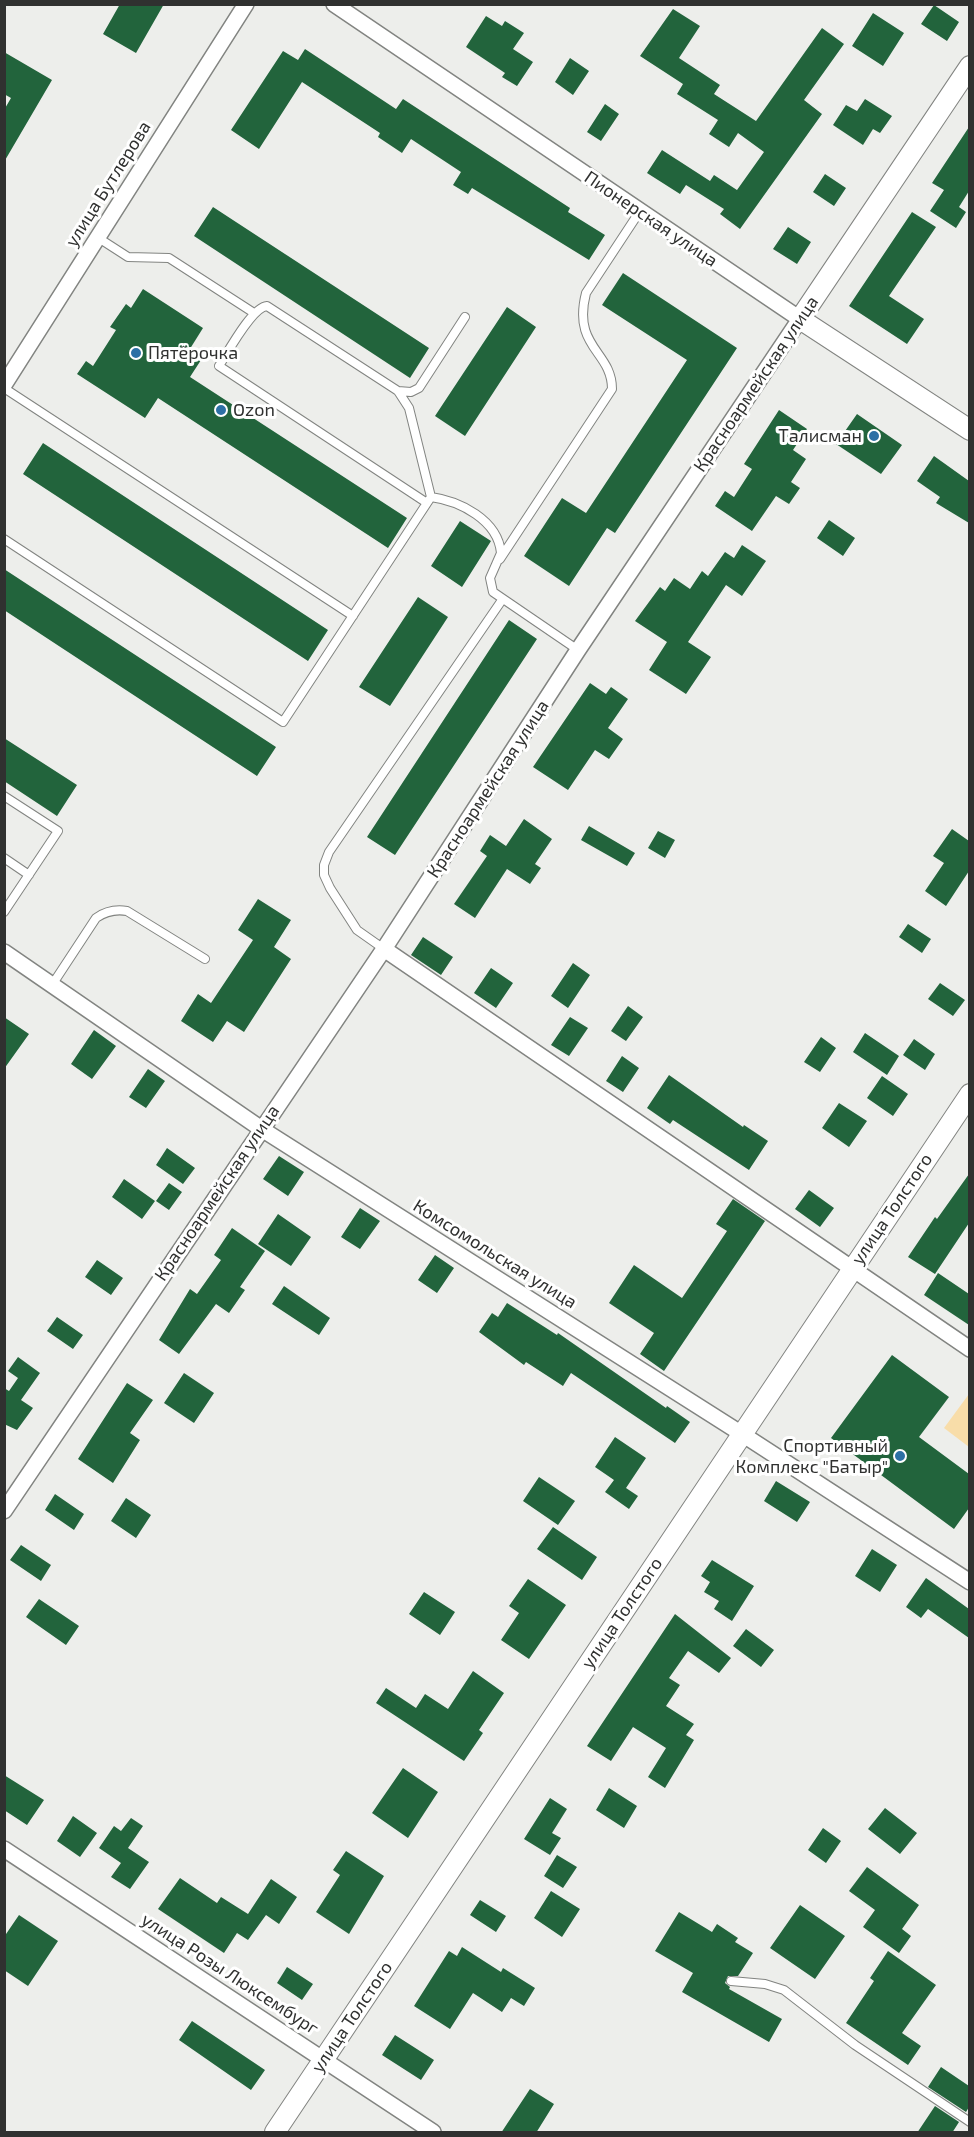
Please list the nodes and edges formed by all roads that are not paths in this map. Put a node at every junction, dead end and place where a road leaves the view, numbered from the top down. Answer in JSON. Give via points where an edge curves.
{"nodes":[{"id":1,"x":246,"y":4,"type":"edge"},
{"id":2,"x":334,"y":4,"type":"edge"},
{"id":3,"x":969,"y":66,"type":"edge"},
{"id":4,"x":640,"y":211,"type":"junction"},
{"id":5,"x":97,"y":237,"type":"junction"},
{"id":6,"x":254,"y":313,"type":"junction"},
{"id":7,"x":465,"y":317,"type":"dead end"},
{"id":8,"x":800,"y":319,"type":"junction"},
{"id":9,"x":4,"y":386,"type":"edge"},
{"id":10,"x":398,"y":391,"type":"junction"},
{"id":11,"x":969,"y":430,"type":"edge"},
{"id":12,"x":429,"y":500,"type":"junction"},
{"id":13,"x":4,"y":539,"type":"edge"},
{"id":14,"x":500,"y":559,"type":"junction"},
{"id":15,"x":502,"y":600,"type":"junction"},
{"id":16,"x":353,"y":616,"type":"junction"},
{"id":17,"x":578,"y":650,"type":"junction"},
{"id":18,"x":4,"y":796,"type":"edge"},
{"id":19,"x":4,"y":858,"type":"edge"},
{"id":20,"x":29,"y":875,"type":"junction"},
{"id":21,"x":4,"y":912,"type":"edge"},
{"id":22,"x":384,"y":949,"type":"junction"},
{"id":23,"x":4,"y":952,"type":"edge"},
{"id":24,"x":205,"y":959,"type":"dead end"},
{"id":25,"x":52,"y":985,"type":"junction"},
{"id":26,"x":969,"y":1094,"type":"edge"},
{"id":27,"x":260,"y":1128,"type":"junction"},
{"id":28,"x":853,"y":1269,"type":"junction"},
{"id":29,"x":969,"y":1349,"type":"edge"},
{"id":30,"x":742,"y":1434,"type":"junction"},
{"id":31,"x":4,"y":1511,"type":"edge"},
{"id":32,"x":969,"y":1582,"type":"edge"},
{"id":33,"x":4,"y":1849,"type":"edge"},
{"id":34,"x":731,"y":1981,"type":"dead end"},
{"id":35,"x":324,"y":2059,"type":"junction"},
{"id":36,"x":969,"y":2122,"type":"edge"},
{"id":37,"x":275,"y":2133,"type":"edge"},
{"id":38,"x":434,"y":2133,"type":"edge"}],
"edges":[{"from":1,"to":5,"type":"street","name":"улица Бутлерова"},
{"from":2,"to":4,"type":"street","name":"Пионерская улица"},
{"from":3,"to":8,"type":"street","name":"Красноармейская улица"},
{"from":4,"to":8,"type":"street","name":"Пионерская улица"},
{"from":4,"to":14,"type":"lane","via":[[586,293],[583,307],[585,332],[610,375],[612,389]]},
{"from":5,"to":6,"type":"lane","via":[[128,257],[169,258]]},
{"from":5,"to":9,"type":"street","name":"улица Бутлерова"},
{"from":6,"to":10,"type":"lane","via":[[267,306]]},
{"from":6,"to":12,"type":"lane","via":[[219,366]]},
{"from":7,"to":10,"type":"lane","via":[[419,388]]},
{"from":8,"to":11,"type":"street","name":"Пионерская улица"},
{"from":8,"to":17,"type":"street","name":"Красноармейская улица"},
{"from":9,"to":16,"type":"lane"},
{"from":10,"to":12,"type":"lane","via":[[409,408]]},
{"from":12,"to":14,"type":"lane","via":[[466,507],[484,521],[499,543]]},
{"from":12,"to":16,"type":"lane"},
{"from":13,"to":16,"type":"lane","via":[[283,722]]},
{"from":14,"to":15,"type":"lane","via":[[490,585]]},
{"from":15,"to":17,"type":"lane"},
{"from":15,"to":22,"type":"lane","via":[[329,852],[324,865],[330,888],[357,930]]},
{"from":17,"to":22,"type":"street","name":"Красноармейская улица"},
{"from":18,"to":20,"type":"lane","via":[[58,831]]},
{"from":19,"to":20,"type":"lane"},
{"from":20,"to":21,"type":"lane"},
{"from":22,"to":27,"type":"street","name":"Красноармейская улица"},
{"from":22,"to":28,"type":"street"},
{"from":23,"to":25,"type":"street","name":"Комсомольская улица"},
{"from":24,"to":25,"type":"lane","via":[[128,911],[118,909],[96,918]]},
{"from":25,"to":27,"type":"street","name":"Комсомольская улица"},
{"from":26,"to":28,"type":"street","name":"улица Толстого"},
{"from":27,"to":30,"type":"street","name":"Комсомольская улица"},
{"from":27,"to":31,"type":"street","name":"Красноармейская улица"},
{"from":28,"to":29,"type":"street"},
{"from":28,"to":30,"type":"street","name":"улица Толстого"},
{"from":30,"to":32,"type":"street","name":"Комсомольская улица"},
{"from":30,"to":35,"type":"street","name":"улица Толстого"},
{"from":33,"to":35,"type":"street","name":"улица Розы Люксембург"},
{"from":34,"to":36,"type":"lane","via":[[784,1990],[855,2045]]},
{"from":35,"to":37,"type":"street","name":"улица Толстого"},
{"from":35,"to":38,"type":"street","name":"улица Розы Люксембург"}]}
